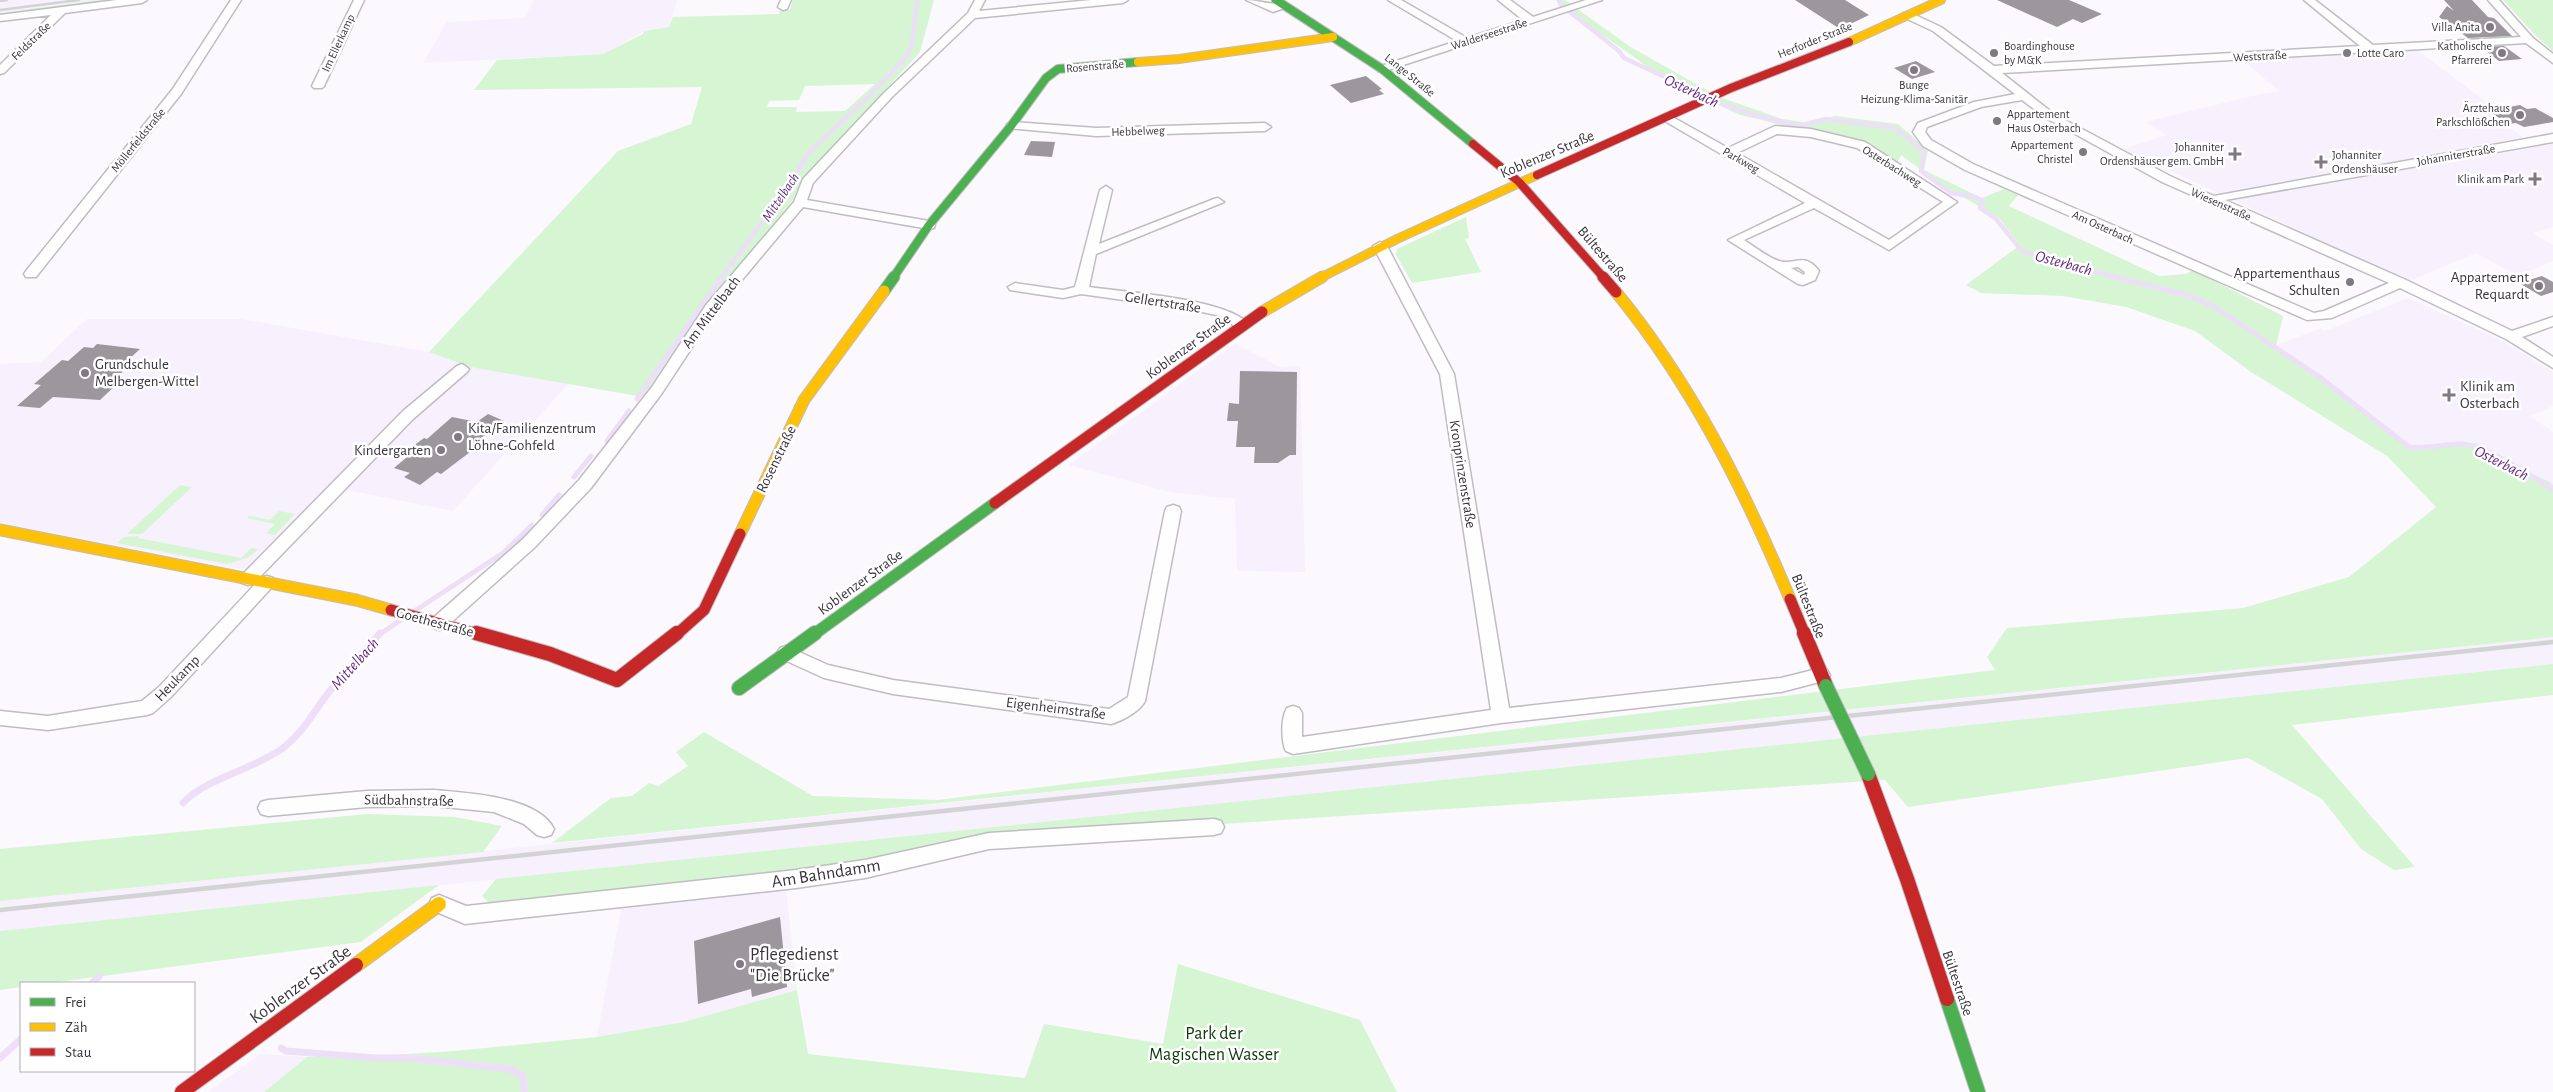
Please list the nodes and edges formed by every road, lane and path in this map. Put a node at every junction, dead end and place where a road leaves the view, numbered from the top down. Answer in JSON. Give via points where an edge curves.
{"nodes":[{"id":1,"x":142,"y":0,"type":"edge"},
{"id":2,"x":236,"y":0,"type":"edge"},
{"id":3,"x":359,"y":0,"type":"edge"},
{"id":4,"x":980,"y":0,"type":"edge"},
{"id":5,"x":1123,"y":0,"type":"edge"},
{"id":6,"x":1251,"y":0,"type":"edge"},
{"id":7,"x":1393,"y":0,"type":"edge"},
{"id":8,"x":1504,"y":0,"type":"edge"},
{"id":9,"x":1940,"y":0,"type":"edge"},
{"id":10,"x":2309,"y":0,"type":"edge"},
{"id":11,"x":2494,"y":0,"type":"edge"},
{"id":12,"x":1592,"y":2,"type":"edge"},
{"id":13,"x":1281,"y":3,"type":"edge"},
{"id":14,"x":62,"y":10,"type":"junction"},
{"id":15,"x":972,"y":15,"type":"junction"},
{"id":16,"x":1907,"y":15,"type":"junction"},
{"id":17,"x":0,"y":18,"type":"edge"},
{"id":18,"x":1530,"y":20,"type":"junction"},
{"id":19,"x":1333,"y":37,"type":"junction"},
{"id":20,"x":2529,"y":40,"type":"junction"},
{"id":21,"x":1466,"y":42,"type":"junction"},
{"id":22,"x":2372,"y":50,"type":"junction"},
{"id":23,"x":2553,"y":60,"type":"edge"},
{"id":24,"x":1382,"y":69,"type":"junction"},
{"id":25,"x":1991,"y":70,"type":"junction"},
{"id":26,"x":0,"y":71,"type":"edge"},
{"id":27,"x":318,"y":86,"type":"dead end"},
{"id":28,"x":2024,"y":96,"type":"junction"},
{"id":29,"x":1699,"y":103,"type":"joint"},
{"id":30,"x":1667,"y":118,"type":"junction"},
{"id":31,"x":1011,"y":126,"type":"junction"},
{"id":32,"x":1265,"y":127,"type":"dead end"},
{"id":33,"x":2553,"y":138,"type":"edge"},
{"id":34,"x":1728,"y":152,"type":"junction"},
{"id":35,"x":1519,"y":182,"type":"junction"},
{"id":36,"x":1106,"y":190,"type":"dead end"},
{"id":37,"x":2213,"y":200,"type":"junction"},
{"id":38,"x":1218,"y":202,"type":"dead end"},
{"id":39,"x":800,"y":203,"type":"junction"},
{"id":40,"x":1814,"y":203,"type":"junction"},
{"id":41,"x":929,"y":225,"type":"junction"},
{"id":42,"x":1380,"y":246,"type":"junction"},
{"id":43,"x":1889,"y":246,"type":"joint"},
{"id":44,"x":1091,"y":252,"type":"junction"},
{"id":45,"x":1778,"y":266,"type":"dead end"},
{"id":46,"x":32,"y":274,"type":"dead end"},
{"id":47,"x":2401,"y":284,"type":"junction"},
{"id":48,"x":1016,"y":287,"type":"dead end"},
{"id":49,"x":1080,"y":290,"type":"junction"},
{"id":50,"x":2553,"y":321,"type":"edge"},
{"id":51,"x":1242,"y":325,"type":"junction"},
{"id":52,"x":2511,"y":336,"type":"junction"},
{"id":53,"x":2553,"y":363,"type":"edge"},
{"id":54,"x":462,"y":370,"type":"dead end"},
{"id":55,"x":1173,"y":511,"type":"dead end"},
{"id":56,"x":0,"y":530,"type":"edge"},
{"id":57,"x":248,"y":579,"type":"junction"},
{"id":58,"x":267,"y":582,"type":"junction"},
{"id":59,"x":439,"y":622,"type":"junction"},
{"id":60,"x":786,"y":653,"type":"junction"},
{"id":61,"x":617,"y":680,"type":"joint"},
{"id":62,"x":1823,"y":680,"type":"junction"},
{"id":63,"x":739,"y":688,"type":"dead end"},
{"id":64,"x":1294,"y":713,"type":"dead end"},
{"id":65,"x":1501,"y":716,"type":"junction"},
{"id":66,"x":0,"y":718,"type":"edge"},
{"id":67,"x":268,"y":808,"type":"dead end"},
{"id":68,"x":1214,"y":827,"type":"dead end"},
{"id":69,"x":544,"y":829,"type":"dead end"},
{"id":70,"x":439,"y":904,"type":"joint"},
{"id":71,"x":182,"y":1092,"type":"edge"},
{"id":72,"x":1978,"y":1092,"type":"edge"}],
"edges":[{"from":1,"to":14,"type":"street"},
{"from":2,"to":46,"type":"street","name":"Möllerfeldstraße","via":[[177,92]]},
{"from":3,"to":27,"type":"street","name":"Im Ellerkamp"},
{"from":4,"to":15,"type":"street","name":"Am Mittelbach"},
{"from":5,"to":15,"type":"street"},
{"from":6,"to":13,"type":"street","via":[[1273,9]]},
{"from":7,"to":21,"type":"street"},
{"from":8,"to":18,"type":"street"},
{"from":9,"to":16,"type":"street","name":"Herforder Straße"},
{"from":10,"to":22,"type":"street"},
{"from":11,"to":20,"type":"street"},
{"from":12,"to":18,"type":"street","name":"Walderseestraße"},
{"from":13,"to":19,"type":"street","name":"Lange Straße"},
{"from":14,"to":17,"type":"street"},
{"from":14,"to":26,"type":"street","name":"Feldstraße"},
{"from":15,"to":39,"type":"street","name":"Am Mittelbach","via":[[888,95],[807,182]]},
{"from":16,"to":25,"type":"street","name":"Wiesenstraße","via":[[1937,29]]},
{"from":16,"to":29,"type":"street","name":"Herforder Straße"},
{"from":18,"to":21,"type":"street","name":"Walderseestraße"},
{"from":19,"to":24,"type":"street","name":"Lange Straße"},
{"from":19,"to":31,"type":"street","name":"Rosenstraße","via":[[1179,59],[1058,69],[1046,78]]},
{"from":20,"to":22,"type":"street","name":"Weststraße"},
{"from":20,"to":23,"type":"street"},
{"from":21,"to":24,"type":"street","name":"Walderseestraße"},
{"from":22,"to":25,"type":"street","name":"Weststraße"},
{"from":24,"to":35,"type":"street","name":"Lange Straße"},
{"from":25,"to":28,"type":"street","name":"Wiesenstraße"},
{"from":28,"to":37,"type":"street","name":"Wiesenstraße","via":[[2050,116],[2166,179]]},
{"from":28,"to":47,"type":"street","name":"Am Osterbach","via":[[1978,104],[1922,124],[1919,132],[1927,143],[1969,166],[2312,317],[2327,315]]},
{"from":29,"to":30,"type":"street","name":"Koblenzer Straße"},
{"from":30,"to":34,"type":"street","name":"Parkweg"},
{"from":30,"to":35,"type":"street","name":"Koblenzer Straße"},
{"from":31,"to":32,"type":"street","name":"Hebbelweg","via":[[1096,132]]},
{"from":31,"to":41,"type":"street","name":"Rosenstraße"},
{"from":33,"to":37,"type":"street","name":"Johanniterstraße"},
{"from":34,"to":40,"type":"street","name":"Parkweg"},
{"from":34,"to":43,"type":"street","name":"Osterbachweg","via":[[1775,130],[1811,133],[1860,146],[1952,202]]},
{"from":35,"to":42,"type":"street","name":"Koblenzer Straße"},
{"from":35,"to":62,"type":"street","name":"Bültestraße","via":[[1629,307],[1710,427],[1754,515]]},
{"from":36,"to":44,"type":"street"},
{"from":37,"to":47,"type":"street","name":"Wiesenstraße"},
{"from":38,"to":44,"type":"street"},
{"from":39,"to":41,"type":"street"},
{"from":39,"to":59,"type":"street","name":"Am Mittelbach","via":[[711,308],[657,390],[585,484],[529,543]]},
{"from":40,"to":43,"type":"street","name":"Parkweg"},
{"from":40,"to":45,"type":"street","via":[[1734,240]]},
{"from":41,"to":61,"type":"street","name":"Rosenstraße","via":[[804,400],[704,610]]},
{"from":42,"to":51,"type":"street","name":"Koblenzer Straße","via":[[1298,289]]},
{"from":42,"to":65,"type":"street","name":"Kronprinzenstraße","via":[[1447,374]]},
{"from":44,"to":49,"type":"street"},
{"from":47,"to":52,"type":"street","name":"Wiesenstraße"},
{"from":48,"to":49,"type":"street","name":"Gellertstraße","via":[[1063,294]]},
{"from":49,"to":51,"type":"street","name":"Gellertstraße","via":[[1225,313]]},
{"from":50,"to":52,"type":"street"},
{"from":51,"to":60,"type":"street","name":"Koblenzer Straße"},
{"from":52,"to":53,"type":"street","name":"Wiesenstraße"},
{"from":54,"to":57,"type":"street","via":[[408,415]]},
{"from":55,"to":60,"type":"street","name":"Eigenheimstraße","via":[[1136,700],[1111,717],[893,687],[824,671]]},
{"from":56,"to":57,"type":"street","name":"Goethestraße"},
{"from":57,"to":58,"type":"street","name":"Goethestraße"},
{"from":58,"to":59,"type":"street","name":"Goethestraße","via":[[356,600]]},
{"from":58,"to":66,"type":"street","name":"Heukamp","via":[[165,692],[146,708],[48,723]]},
{"from":59,"to":61,"type":"street","name":"Goethestraße","via":[[550,654]]},
{"from":60,"to":63,"type":"street","name":"Koblenzer Straße"},
{"from":62,"to":65,"type":"street","via":[[1598,708]]},
{"from":62,"to":72,"type":"street","name":"Bültestraße","bridge":true,"via":[[1868,774]]},
{"from":64,"to":65,"type":"street","via":[[1292,746]]},
{"from":67,"to":69,"type":"street","name":"Südbahnstraße","via":[[367,799],[434,798],[495,804],[531,818]]},
{"from":68,"to":70,"type":"street","name":"Am Bahndamm","via":[[989,841],[865,869],[816,876],[465,915]]},
{"from":70,"to":71,"type":"street","name":"Koblenzer Straße"}]}
